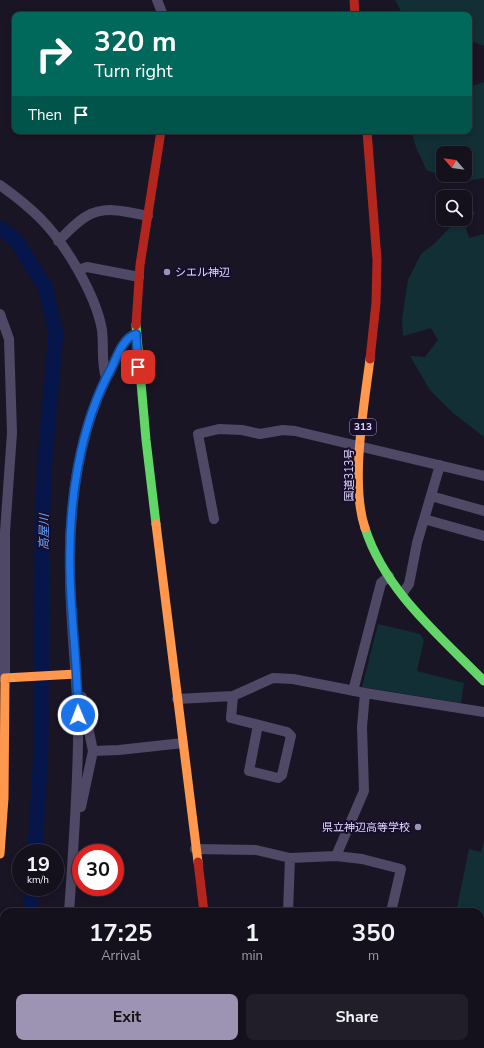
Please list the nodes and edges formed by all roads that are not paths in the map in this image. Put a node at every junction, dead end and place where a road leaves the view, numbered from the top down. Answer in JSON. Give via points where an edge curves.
{"nodes":[{"id":1,"x":157,"y":0,"type":"edge"},
{"id":2,"x":354,"y":0,"type":"edge"},
{"id":3,"x":162,"y":12,"type":"edge"},
{"id":4,"x":355,"y":12,"type":"edge"},
{"id":5,"x":161,"y":134,"type":"edge"},
{"id":6,"x":367,"y":134,"type":"edge"},
{"id":7,"x":0,"y":185,"type":"edge"},
{"id":8,"x":148,"y":216,"type":"junction"},
{"id":9,"x":58,"y":241,"type":"junction"},
{"id":10,"x":78,"y":270,"type":"junction"},
{"id":11,"x":139,"y":277,"type":"junction"},
{"id":12,"x":0,"y":314,"type":"edge"},
{"id":13,"x":136,"y":334,"type":"junction"},
{"id":14,"x":106,"y":378,"type":"junction"},
{"id":15,"x":361,"y":447,"type":"junction"},
{"id":16,"x":440,"y":465,"type":"junction"},
{"id":17,"x":484,"y":476,"type":"edge"},
{"id":18,"x":431,"y":496,"type":"junction"},
{"id":19,"x":484,"y":511,"type":"edge"},
{"id":20,"x":214,"y":519,"type":"dead end"},
{"id":21,"x":424,"y":519,"type":"junction"},
{"id":22,"x":2,"y":533,"type":"edge"},
{"id":23,"x":484,"y":536,"type":"edge"},
{"id":24,"x":389,"y":576,"type":"junction"},
{"id":25,"x":402,"y":594,"type":"junction"},
{"id":26,"x":2,"y":678,"type":"edge"},
{"id":27,"x":76,"y":678,"type":"junction"},
{"id":28,"x":484,"y":681,"type":"edge"},
{"id":29,"x":353,"y":691,"type":"junction"},
{"id":30,"x":365,"y":693,"type":"junction"},
{"id":31,"x":233,"y":696,"type":"junction"},
{"id":32,"x":177,"y":699,"type":"junction"},
{"id":33,"x":484,"y":712,"type":"edge"},
{"id":34,"x":258,"y":725,"type":"junction"},
{"id":35,"x":183,"y":743,"type":"junction"},
{"id":36,"x":93,"y":751,"type":"junction"},
{"id":37,"x":76,"y":816,"type":"junction"},
{"id":38,"x":195,"y":849,"type":"junction"},
{"id":39,"x":0,"y":854,"type":"edge"},
{"id":40,"x":336,"y":856,"type":"junction"},
{"id":41,"x":290,"y":858,"type":"junction"},
{"id":42,"x":69,"y":908,"type":"edge"},
{"id":43,"x":203,"y":908,"type":"edge"},
{"id":44,"x":288,"y":908,"type":"edge"},
{"id":45,"x":392,"y":908,"type":"edge"}],
"edges":[{"from":1,"to":3,"type":"street"},
{"from":2,"to":4,"type":"main road"},
{"from":5,"to":8,"type":"main road"},
{"from":6,"to":15,"type":"main road","name":"国道313号","number":"313","via":[[376,241],[376,303]]},
{"from":7,"to":9,"type":"street","via":[[41,219]]},
{"from":8,"to":9,"type":"street","via":[[118,210],[101,211],[86,216]]},
{"from":8,"to":11,"type":"main road"},
{"from":9,"to":10,"type":"street"},
{"from":10,"to":11,"type":"street","via":[[87,267]]},
{"from":10,"to":14,"type":"street","via":[[102,328],[103,368]]},
{"from":11,"to":13,"type":"main road"},
{"from":12,"to":22,"type":"street","via":[[9,339],[12,433]]},
{"from":13,"to":14,"type":"street","via":[[127,338]]},
{"from":13,"to":32,"type":"main road"},
{"from":14,"to":27,"type":"street","via":[[81,447],[73,508],[70,572]]},
{"from":15,"to":16,"type":"street"},
{"from":15,"to":20,"type":"street","via":[[283,430],[260,434],[242,430],[219,430],[198,434]]},
{"from":15,"to":24,"type":"main road","name":"国道313号","number":"313","via":[[360,496],[363,521],[371,547]]},
{"from":16,"to":17,"type":"street"},
{"from":16,"to":18,"type":"street"},
{"from":18,"to":19,"type":"street"},
{"from":18,"to":21,"type":"street"},
{"from":21,"to":23,"type":"street"},
{"from":21,"to":25,"type":"street","via":[[409,584]]},
{"from":22,"to":26,"type":"street"},
{"from":24,"to":25,"type":"main road","name":"国道313号","number":"313"},
{"from":24,"to":29,"type":"street","via":[[381,583]]},
{"from":25,"to":28,"type":"main road","name":"国道313号","number":"313"},
{"from":26,"to":27,"type":"main road"},
{"from":26,"to":39,"type":"main road","via":[[4,798]]},
{"from":27,"to":36,"type":"street","via":[[80,684]]},
{"from":27,"to":37,"type":"street"},
{"from":29,"to":30,"type":"street"},
{"from":29,"to":31,"type":"street","via":[[293,679],[273,678]]},
{"from":30,"to":33,"type":"street"},
{"from":30,"to":40,"type":"street","via":[[362,727],[364,791]]},
{"from":31,"to":32,"type":"street"},
{"from":31,"to":34,"type":"street","via":[[231,718]]},
{"from":32,"to":35,"type":"main road"},
{"from":34,"to":34,"type":"street","via":[[249,771],[278,778],[282,775],[291,736],[287,732]]},
{"from":35,"to":36,"type":"street"},
{"from":35,"to":38,"type":"main road"},
{"from":36,"to":37,"type":"street","via":[[80,814]]},
{"from":37,"to":42,"type":"street"},
{"from":38,"to":41,"type":"street","via":[[256,850]]},
{"from":38,"to":43,"type":"main road"},
{"from":40,"to":41,"type":"street"},
{"from":40,"to":45,"type":"street","via":[[362,859],[401,869]]},
{"from":41,"to":44,"type":"street"}]}
